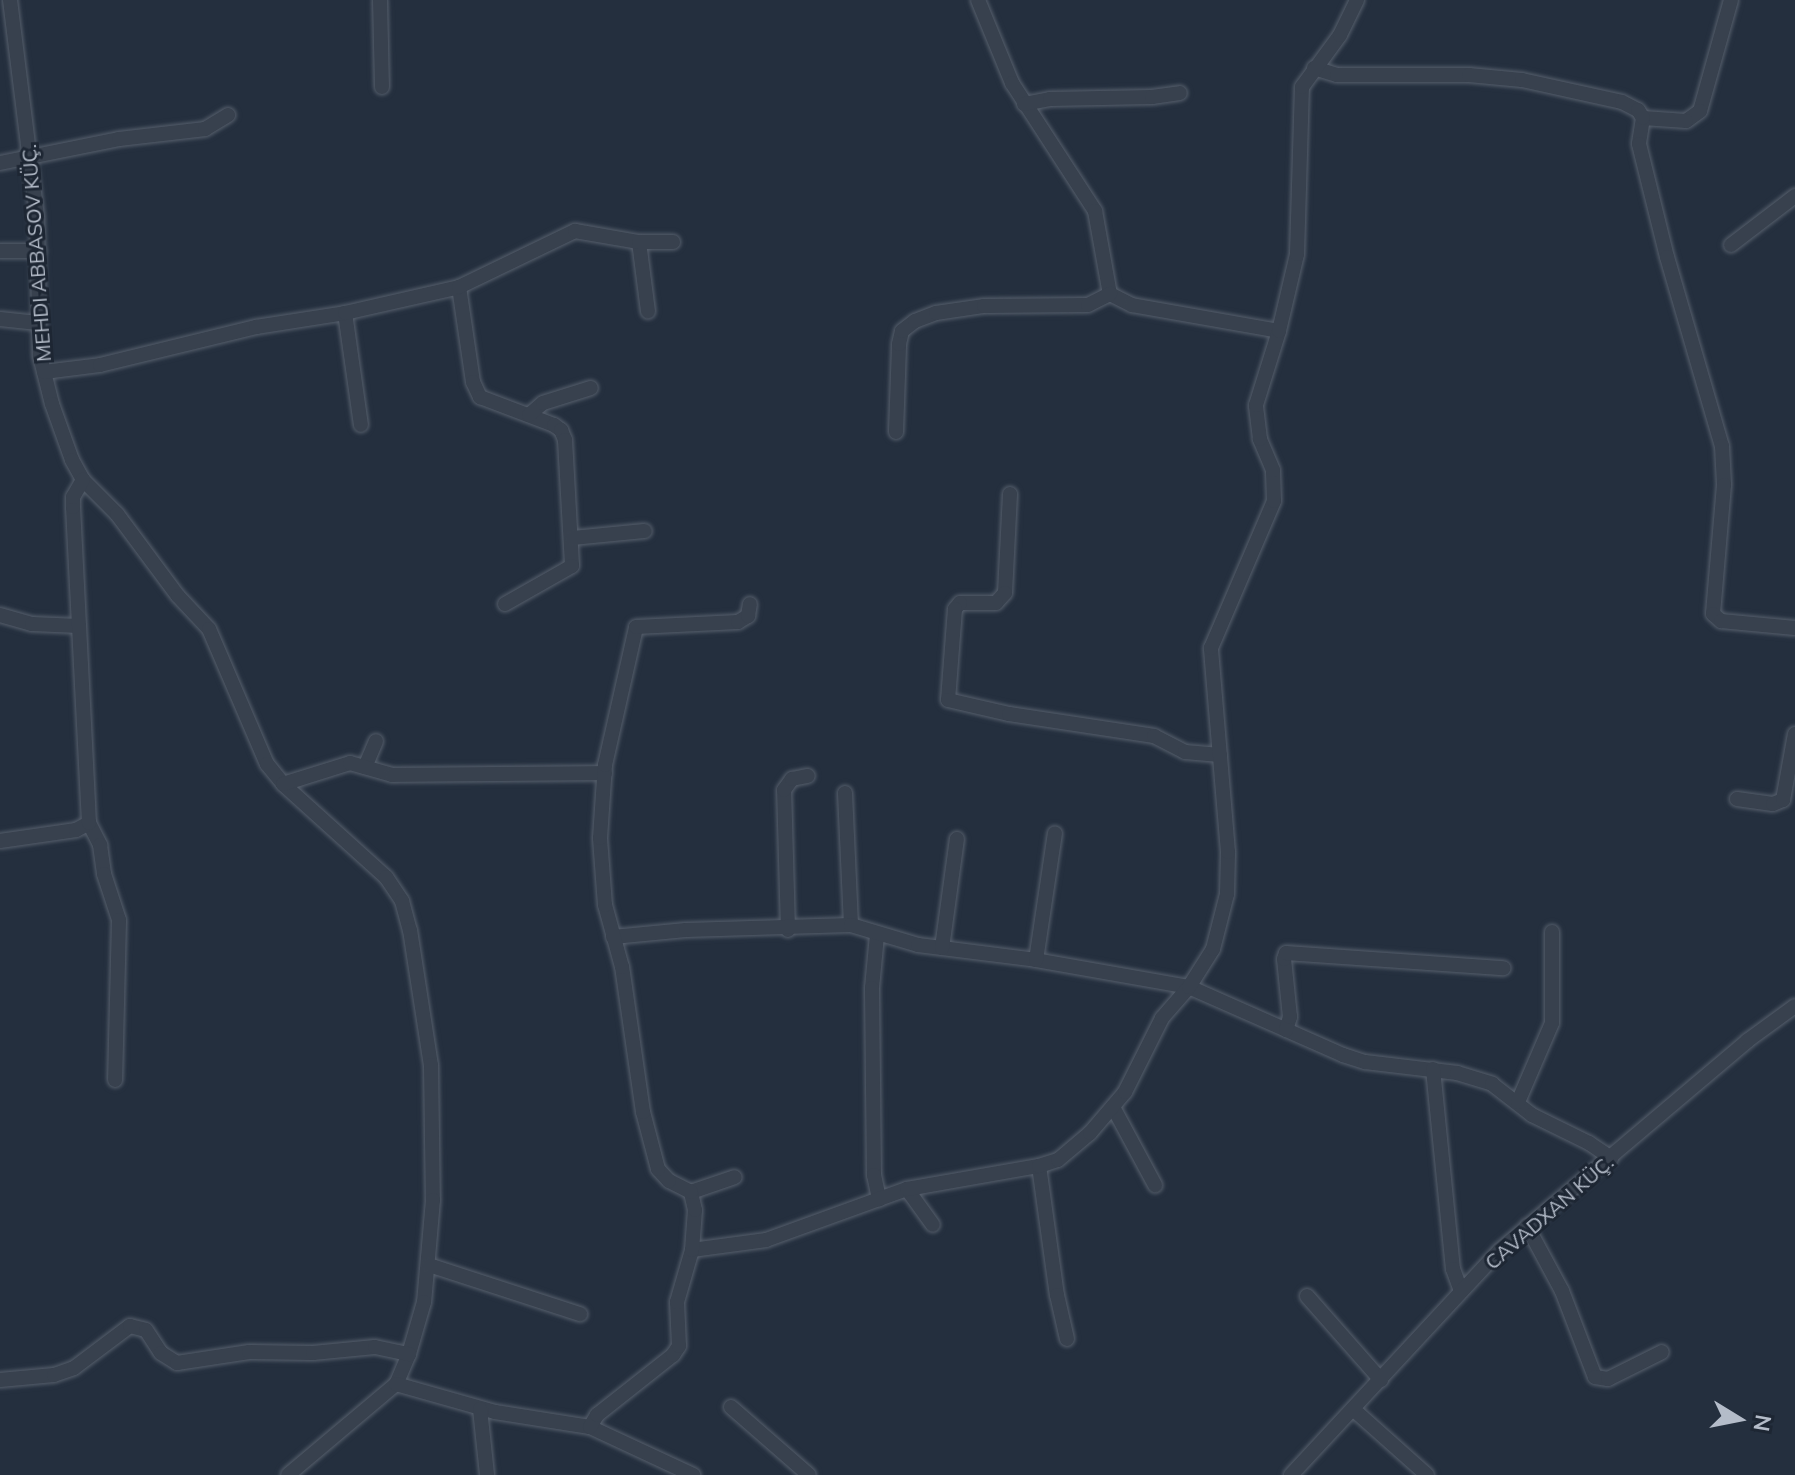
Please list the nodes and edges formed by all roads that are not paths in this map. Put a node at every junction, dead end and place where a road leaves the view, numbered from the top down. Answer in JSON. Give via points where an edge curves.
{"nodes":[{"id":1,"x":10,"y":0,"type":"edge"},
{"id":2,"x":380,"y":0,"type":"edge"},
{"id":3,"x":978,"y":0,"type":"edge"},
{"id":4,"x":1357,"y":0,"type":"edge"},
{"id":5,"x":1731,"y":0,"type":"edge"},
{"id":6,"x":1314,"y":68,"type":"junction"},
{"id":7,"x":382,"y":87,"type":"dead end"},
{"id":8,"x":1180,"y":93,"type":"dead end"},
{"id":9,"x":1024,"y":104,"type":"junction"},
{"id":10,"x":228,"y":115,"type":"dead end"},
{"id":11,"x":1643,"y":118,"type":"junction"},
{"id":12,"x":30,"y":157,"type":"junction"},
{"id":13,"x":0,"y":163,"type":"edge"},
{"id":14,"x":1795,"y":196,"type":"edge"},
{"id":15,"x":639,"y":242,"type":"junction"},
{"id":16,"x":673,"y":242,"type":"dead end"},
{"id":17,"x":1731,"y":245,"type":"dead end"},
{"id":18,"x":0,"y":251,"type":"edge"},
{"id":19,"x":39,"y":251,"type":"junction"},
{"id":20,"x":459,"y":287,"type":"junction"},
{"id":21,"x":1110,"y":294,"type":"junction"},
{"id":22,"x":648,"y":311,"type":"dead end"},
{"id":23,"x":345,"y":313,"type":"junction"},
{"id":24,"x":0,"y":319,"type":"edge"},
{"id":25,"x":38,"y":323,"type":"junction"},
{"id":26,"x":1279,"y":331,"type":"junction"},
{"id":27,"x":44,"y":372,"type":"junction"},
{"id":28,"x":591,"y":388,"type":"dead end"},
{"id":29,"x":529,"y":415,"type":"junction"},
{"id":30,"x":361,"y":425,"type":"dead end"},
{"id":31,"x":896,"y":432,"type":"dead end"},
{"id":32,"x":83,"y":480,"type":"junction"},
{"id":33,"x":1010,"y":494,"type":"dead end"},
{"id":34,"x":645,"y":531,"type":"dead end"},
{"id":35,"x":572,"y":538,"type":"junction"},
{"id":36,"x":505,"y":604,"type":"dead end"},
{"id":37,"x":750,"y":604,"type":"dead end"},
{"id":38,"x":0,"y":615,"type":"edge"},
{"id":39,"x":79,"y":626,"type":"junction"},
{"id":40,"x":1795,"y":628,"type":"edge"},
{"id":41,"x":1795,"y":734,"type":"edge"},
{"id":42,"x":376,"y":741,"type":"dead end"},
{"id":43,"x":1220,"y":755,"type":"junction"},
{"id":44,"x":365,"y":767,"type":"junction"},
{"id":45,"x":605,"y":773,"type":"junction"},
{"id":46,"x":808,"y":776,"type":"dead end"},
{"id":47,"x":283,"y":784,"type":"junction"},
{"id":48,"x":845,"y":793,"type":"dead end"},
{"id":49,"x":1737,"y":799,"type":"dead end"},
{"id":50,"x":89,"y":823,"type":"junction"},
{"id":51,"x":1055,"y":833,"type":"dead end"},
{"id":52,"x":957,"y":839,"type":"dead end"},
{"id":53,"x":0,"y":841,"type":"edge"},
{"id":54,"x":851,"y":925,"type":"junction"},
{"id":55,"x":788,"y":930,"type":"junction"},
{"id":56,"x":1552,"y":932,"type":"dead end"},
{"id":57,"x":877,"y":935,"type":"junction"},
{"id":58,"x":613,"y":937,"type":"junction"},
{"id":59,"x":942,"y":948,"type":"junction"},
{"id":60,"x":1036,"y":960,"type":"junction"},
{"id":61,"x":1503,"y":968,"type":"dead end"},
{"id":62,"x":1189,"y":987,"type":"junction"},
{"id":63,"x":1795,"y":1006,"type":"edge"},
{"id":64,"x":1286,"y":1030,"type":"junction"},
{"id":65,"x":1433,"y":1069,"type":"junction"},
{"id":66,"x":115,"y":1080,"type":"dead end"},
{"id":67,"x":1518,"y":1102,"type":"junction"},
{"id":68,"x":1113,"y":1107,"type":"junction"},
{"id":69,"x":1611,"y":1158,"type":"junction"},
{"id":70,"x":1039,"y":1166,"type":"junction"},
{"id":71,"x":735,"y":1177,"type":"dead end"},
{"id":72,"x":1155,"y":1185,"type":"dead end"},
{"id":73,"x":907,"y":1189,"type":"junction"},
{"id":74,"x":691,"y":1192,"type":"junction"},
{"id":75,"x":879,"y":1199,"type":"junction"},
{"id":76,"x":933,"y":1225,"type":"dead end"},
{"id":77,"x":1527,"y":1226,"type":"junction"},
{"id":78,"x":692,"y":1250,"type":"junction"},
{"id":79,"x":429,"y":1265,"type":"junction"},
{"id":80,"x":1461,"y":1291,"type":"junction"},
{"id":81,"x":1307,"y":1296,"type":"dead end"},
{"id":82,"x":580,"y":1314,"type":"dead end"},
{"id":83,"x":1067,"y":1339,"type":"dead end"},
{"id":84,"x":1662,"y":1352,"type":"dead end"},
{"id":85,"x":409,"y":1354,"type":"junction"},
{"id":86,"x":0,"y":1380,"type":"edge"},
{"id":87,"x":1381,"y":1380,"type":"junction"},
{"id":88,"x":396,"y":1384,"type":"junction"},
{"id":89,"x":731,"y":1407,"type":"dead end"},
{"id":90,"x":480,"y":1409,"type":"junction"},
{"id":91,"x":1353,"y":1409,"type":"junction"},
{"id":92,"x":590,"y":1427,"type":"junction"},
{"id":93,"x":288,"y":1475,"type":"edge"},
{"id":94,"x":487,"y":1475,"type":"edge"},
{"id":95,"x":693,"y":1475,"type":"edge"},
{"id":96,"x":809,"y":1475,"type":"edge"},
{"id":97,"x":1291,"y":1475,"type":"edge"},
{"id":98,"x":1427,"y":1475,"type":"edge"}],
"edges":[{"from":1,"to":12,"type":"street","name":"MEHDI ABBASOV KÜÇ."},
{"from":2,"to":7,"type":"street"},
{"from":3,"to":9,"type":"street"},
{"from":4,"to":6,"type":"street","via":[[1340,35]]},
{"from":5,"to":11,"type":"street","via":[[1700,111],[1686,121]]},
{"from":6,"to":11,"type":"street","via":[[1337,75],[1522,80],[1622,102]]},
{"from":6,"to":26,"type":"street","via":[[1300,96],[1297,254]]},
{"from":8,"to":9,"type":"street"},
{"from":9,"to":21,"type":"street","via":[[1095,211]]},
{"from":10,"to":12,"type":"street","via":[[205,129]]},
{"from":11,"to":40,"type":"street","via":[[1639,144],[1722,446],[1724,485],[1713,614],[1721,621]]},
{"from":12,"to":13,"type":"street"},
{"from":12,"to":19,"type":"street","name":"MEHDI ABBASOV KÜÇ."},
{"from":14,"to":17,"type":"street"},
{"from":15,"to":16,"type":"street"},
{"from":15,"to":20,"type":"street","via":[[575,231]]},
{"from":15,"to":22,"type":"street"},
{"from":18,"to":19,"type":"street"},
{"from":19,"to":25,"type":"street","name":"MEHDI ABBASOV KÜÇ."},
{"from":20,"to":23,"type":"street"},
{"from":20,"to":29,"type":"street","via":[[480,397]]},
{"from":21,"to":26,"type":"street","via":[[1132,305]]},
{"from":21,"to":31,"type":"street","via":[[1088,305],[984,306],[915,321],[902,331],[899,344]]},
{"from":23,"to":27,"type":"street"},
{"from":23,"to":30,"type":"street"},
{"from":24,"to":25,"type":"street"},
{"from":25,"to":27,"type":"street","name":"MEHDI ABBASOV KÜÇ."},
{"from":26,"to":43,"type":"street","via":[[1256,405],[1260,439],[1274,476],[1274,501],[1211,648]]},
{"from":27,"to":32,"type":"street","name":"MEHDI ABBASOV KÜÇ.","via":[[60,430]]},
{"from":28,"to":29,"type":"street","via":[[543,403]]},
{"from":29,"to":35,"type":"street","via":[[561,430],[565,440]]},
{"from":32,"to":39,"type":"street","via":[[73,497]]},
{"from":32,"to":47,"type":"street","name":"MEHDI ABBASOV KÜÇ.","via":[[117,514],[209,629],[259,750]]},
{"from":33,"to":43,"type":"street","via":[[1005,593],[996,603],[960,603],[955,609],[948,700],[1154,736],[1185,752]]},
{"from":34,"to":35,"type":"street"},
{"from":35,"to":36,"type":"street","via":[[574,561],[568,571]]},
{"from":37,"to":45,"type":"street","via":[[748,616],[738,622],[636,627]]},
{"from":38,"to":39,"type":"street","via":[[32,624]]},
{"from":39,"to":50,"type":"street"},
{"from":41,"to":49,"type":"street","via":[[1783,800],[1773,804]]},
{"from":42,"to":44,"type":"street"},
{"from":43,"to":62,"type":"street","via":[[1227,894],[1213,949]]},
{"from":44,"to":45,"type":"street","via":[[392,775]]},
{"from":44,"to":47,"type":"street","via":[[329,767]]},
{"from":45,"to":58,"type":"street","via":[[601,866]]},
{"from":46,"to":55,"type":"street","via":[[792,779],[784,790]]},
{"from":47,"to":79,"type":"street","name":"MEHDI ABBASOV KÜÇ.","via":[[379,870],[407,915],[431,1065]]},
{"from":48,"to":54,"type":"street"},
{"from":50,"to":53,"type":"street","via":[[76,830]]},
{"from":50,"to":66,"type":"street","via":[[100,845],[119,920]]},
{"from":51,"to":60,"type":"street"},
{"from":52,"to":59,"type":"street"},
{"from":54,"to":55,"type":"street"},
{"from":54,"to":57,"type":"street"},
{"from":55,"to":58,"type":"street","via":[[686,930]]},
{"from":56,"to":67,"type":"street","via":[[1552,1023]]},
{"from":57,"to":59,"type":"street"},
{"from":57,"to":75,"type":"street","via":[[872,988],[874,1175]]},
{"from":58,"to":74,"type":"street","via":[[658,1169]]},
{"from":59,"to":60,"type":"street"},
{"from":60,"to":62,"type":"street"},
{"from":61,"to":64,"type":"street","via":[[1286,953]]},
{"from":62,"to":64,"type":"street"},
{"from":62,"to":68,"type":"street","via":[[1162,1018],[1137,1072]]},
{"from":63,"to":69,"type":"street","name":"CAVADXAN KÜÇ."},
{"from":64,"to":65,"type":"street","via":[[1365,1062]]},
{"from":65,"to":67,"type":"street","via":[[1492,1084]]},
{"from":65,"to":80,"type":"street","via":[[1453,1269]]},
{"from":67,"to":69,"type":"street"},
{"from":68,"to":70,"type":"street","via":[[1074,1148]]},
{"from":68,"to":72,"type":"street"},
{"from":69,"to":77,"type":"street","name":"CAVADXAN KÜÇ."},
{"from":70,"to":73,"type":"street"},
{"from":70,"to":83,"type":"street"},
{"from":71,"to":74,"type":"street"},
{"from":73,"to":75,"type":"street"},
{"from":73,"to":76,"type":"street"},
{"from":74,"to":78,"type":"street"},
{"from":75,"to":78,"type":"street","via":[[766,1240]]},
{"from":77,"to":80,"type":"street","name":"CAVADXAN KÜÇ."},
{"from":77,"to":84,"type":"street","via":[[1562,1291],[1595,1377],[1608,1379]]},
{"from":78,"to":92,"type":"street","via":[[677,1302],[679,1346],[597,1415]]},
{"from":79,"to":82,"type":"street"},
{"from":79,"to":85,"type":"street","name":"MEHDI ABBASOV KÜÇ."},
{"from":80,"to":87,"type":"street","name":"CAVADXAN KÜÇ."},
{"from":81,"to":87,"type":"street"},
{"from":85,"to":86,"type":"street","via":[[375,1347],[303,1354],[249,1352],[177,1363],[161,1353],[146,1330],[130,1326],[74,1368]]},
{"from":85,"to":88,"type":"street","name":"MEHDI ABBASOV KÜÇ."},
{"from":87,"to":91,"type":"street","name":"CAVADXAN KÜÇ."},
{"from":88,"to":90,"type":"street"},
{"from":88,"to":93,"type":"street"},
{"from":89,"to":96,"type":"street"},
{"from":90,"to":92,"type":"street"},
{"from":90,"to":94,"type":"street"},
{"from":91,"to":97,"type":"street","name":"CAVADXAN KÜÇ."},
{"from":91,"to":98,"type":"street"},
{"from":92,"to":95,"type":"street"}]}
